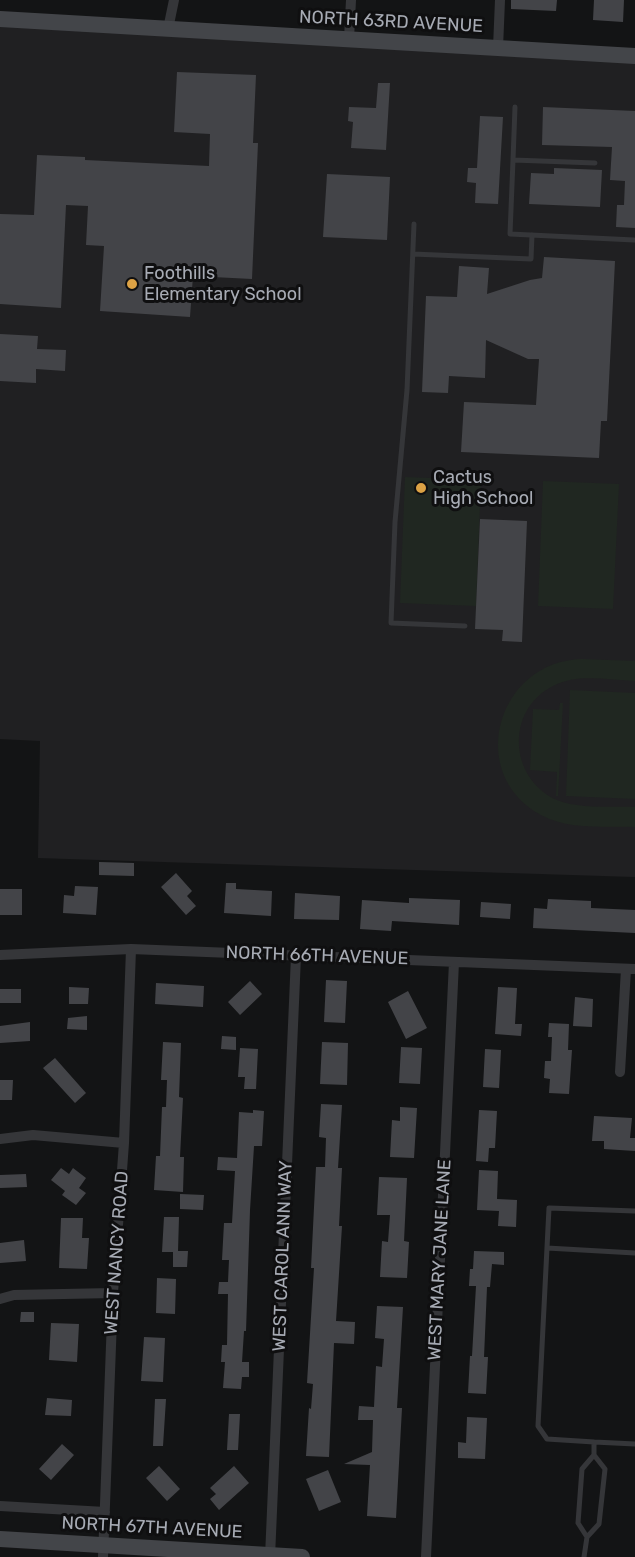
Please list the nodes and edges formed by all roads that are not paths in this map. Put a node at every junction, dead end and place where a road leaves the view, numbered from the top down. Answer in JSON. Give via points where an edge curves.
{"nodes":[{"id":1,"x":174,"y":0,"type":"edge"},
{"id":2,"x":351,"y":0,"type":"edge"},
{"id":3,"x":500,"y":0,"type":"edge"},
{"id":4,"x":0,"y":19,"type":"edge"},
{"id":5,"x":168,"y":29,"type":"junction"},
{"id":6,"x":350,"y":39,"type":"junction"},
{"id":7,"x":498,"y":48,"type":"junction"},
{"id":8,"x":635,"y":56,"type":"edge"},
{"id":9,"x":515,"y":106,"type":"dead end"},
{"id":10,"x":513,"y":160,"type":"junction"},
{"id":11,"x":596,"y":163,"type":"dead end"},
{"id":12,"x":414,"y":224,"type":"dead end"},
{"id":13,"x":532,"y":235,"type":"junction"},
{"id":14,"x":634,"y":240,"type":"edge"},
{"id":15,"x":413,"y":254,"type":"junction"},
{"id":16,"x":465,"y":626,"type":"dead end"},
{"id":17,"x":131,"y":949,"type":"junction"},
{"id":18,"x":0,"y":955,"type":"edge"},
{"id":19,"x":296,"y":956,"type":"junction"},
{"id":20,"x":454,"y":962,"type":"junction"},
{"id":21,"x":630,"y":969,"type":"edge"},
{"id":22,"x":620,"y":1072,"type":"dead end"},
{"id":23,"x":0,"y":1139,"type":"edge"},
{"id":24,"x":124,"y":1143,"type":"junction"},
{"id":25,"x":635,"y":1211,"type":"edge"},
{"id":26,"x":547,"y":1248,"type":"junction"},
{"id":27,"x":635,"y":1253,"type":"edge"},
{"id":28,"x":113,"y":1293,"type":"junction"},
{"id":29,"x":0,"y":1299,"type":"edge"},
{"id":30,"x":594,"y":1442,"type":"junction"},
{"id":31,"x":635,"y":1444,"type":"edge"},
{"id":32,"x":594,"y":1455,"type":"junction"},
{"id":33,"x":0,"y":1506,"type":"edge"},
{"id":34,"x":105,"y":1512,"type":"junction"},
{"id":35,"x":587,"y":1537,"type":"junction"},
{"id":36,"x":0,"y":1539,"type":"edge"},
{"id":37,"x":103,"y":1551,"type":"edge"},
{"id":38,"x":270,"y":1556,"type":"edge"},
{"id":39,"x":302,"y":1557,"type":"edge"},
{"id":40,"x":426,"y":1557,"type":"edge"},
{"id":41,"x":584,"y":1557,"type":"edge"}],
"edges":[{"from":1,"to":5,"type":"street"},
{"from":2,"to":6,"type":"street"},
{"from":3,"to":7,"type":"street"},
{"from":4,"to":5,"type":"street","name":"NORTH 63RD AVENUE"},
{"from":5,"to":6,"type":"street","name":"NORTH 63RD AVENUE"},
{"from":6,"to":7,"type":"street","name":"NORTH 63RD AVENUE"},
{"from":7,"to":8,"type":"street","name":"NORTH 63RD AVENUE"},
{"from":9,"to":10,"type":"lane"},
{"from":10,"to":11,"type":"lane"},
{"from":10,"to":13,"type":"lane","via":[[510,234]]},
{"from":12,"to":15,"type":"lane"},
{"from":13,"to":14,"type":"lane"},
{"from":13,"to":15,"type":"lane","via":[[531,260]]},
{"from":15,"to":16,"type":"lane","via":[[391,623]]},
{"from":17,"to":18,"type":"street","name":"NORTH 66TH AVENUE"},
{"from":17,"to":19,"type":"street","name":"NORTH 66TH AVENUE"},
{"from":17,"to":24,"type":"street","name":"WEST NANCY ROAD"},
{"from":19,"to":20,"type":"street","name":"NORTH 66TH AVENUE"},
{"from":19,"to":38,"type":"street","name":"WEST CAROL ANN WAY"},
{"from":20,"to":21,"type":"street","name":"NORTH 66TH AVENUE"},
{"from":20,"to":40,"type":"street","name":"WEST MARY JANE LANE"},
{"from":21,"to":22,"type":"street"},
{"from":23,"to":24,"type":"street","via":[[33,1135]]},
{"from":24,"to":28,"type":"street","name":"WEST NANCY ROAD"},
{"from":25,"to":26,"type":"lane","via":[[549,1209]]},
{"from":26,"to":27,"type":"lane"},
{"from":26,"to":30,"type":"lane","via":[[538,1426],[547,1439]]},
{"from":28,"to":29,"type":"street","via":[[14,1295]]},
{"from":28,"to":34,"type":"street","name":"WEST NANCY ROAD"},
{"from":30,"to":31,"type":"lane"},
{"from":30,"to":32,"type":"lane"},
{"from":32,"to":35,"type":"lane","via":[[582,1469],[578,1523]]},
{"from":32,"to":35,"type":"lane","via":[[605,1469],[600,1524]]},
{"from":33,"to":34,"type":"street","name":"NORTH 67TH AVENUE"},
{"from":34,"to":37,"type":"street","name":"WEST NANCY ROAD"},
{"from":35,"to":41,"type":"lane"},
{"from":36,"to":37,"type":"street","name":"NORTH 67TH AVENUE"},
{"from":37,"to":38,"type":"street","name":"NORTH 67TH AVENUE"},
{"from":38,"to":39,"type":"street","name":"NORTH 67TH AVENUE"}]}
